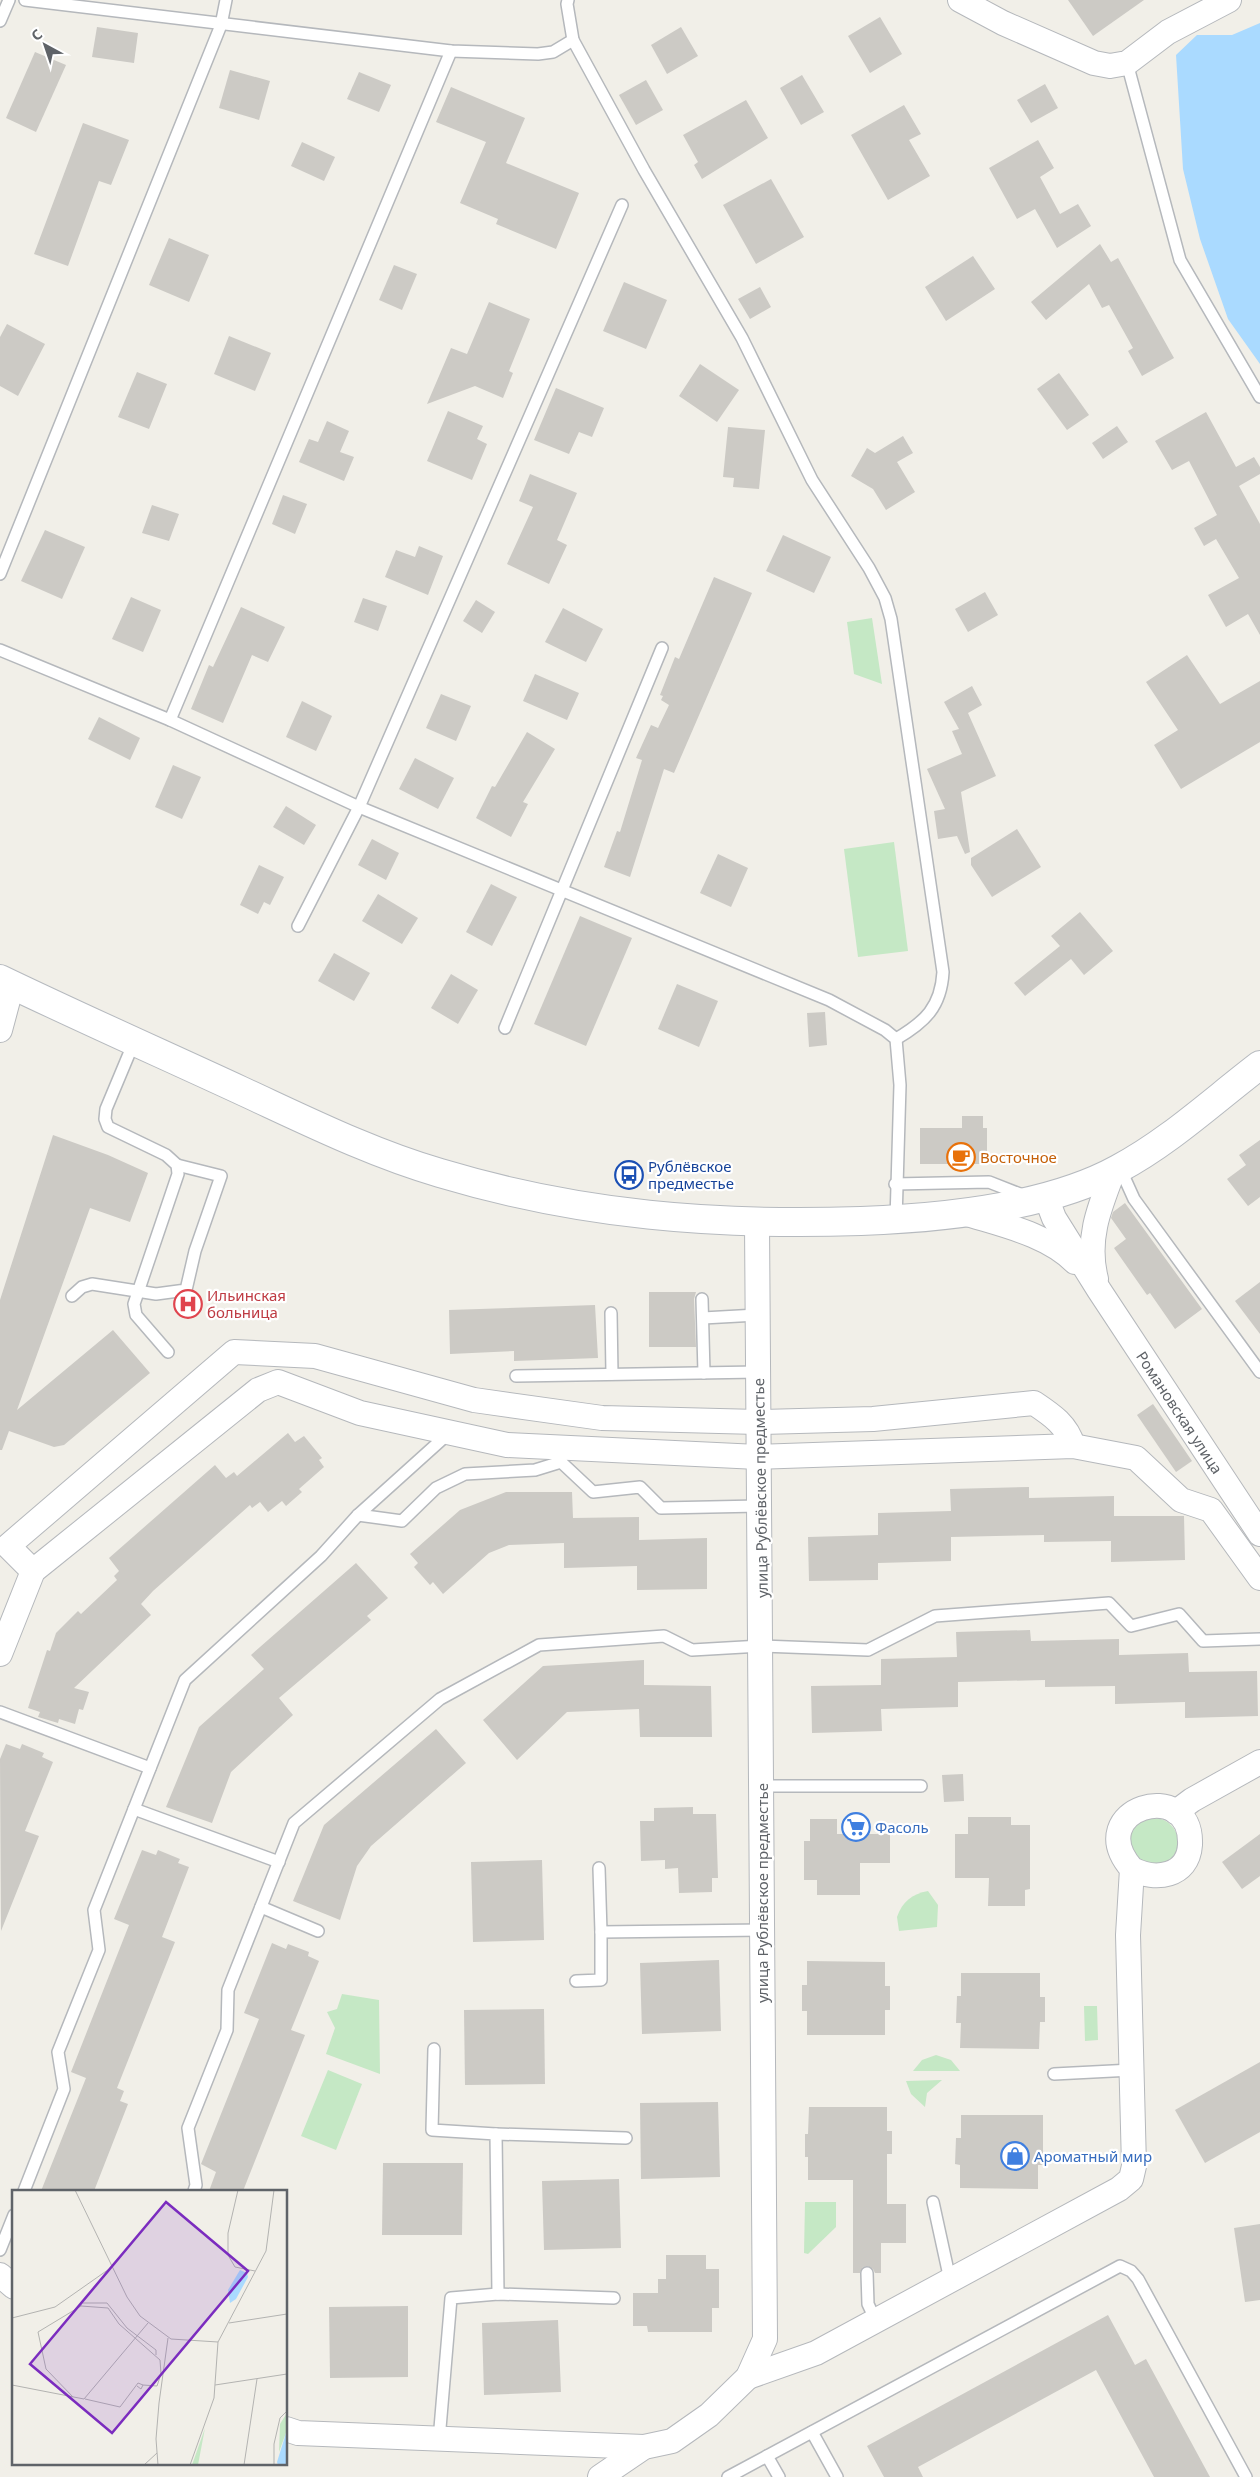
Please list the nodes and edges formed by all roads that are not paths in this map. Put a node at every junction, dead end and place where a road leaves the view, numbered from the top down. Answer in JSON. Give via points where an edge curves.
{"nodes":[{"id":1,"x":9,"y":0,"type":"edge"},
{"id":2,"x":25,"y":0,"type":"edge"},
{"id":3,"x":226,"y":0,"type":"edge"},
{"id":4,"x":568,"y":0,"type":"edge"},
{"id":5,"x":960,"y":0,"type":"edge"},
{"id":6,"x":1229,"y":0,"type":"edge"},
{"id":7,"x":0,"y":20,"type":"edge"},
{"id":8,"x":221,"y":25,"type":"junction"},
{"id":9,"x":573,"y":40,"type":"junction"},
{"id":10,"x":452,"y":51,"type":"junction"},
{"id":11,"x":1127,"y":63,"type":"junction"},
{"id":12,"x":622,"y":205,"type":"dead end"},
{"id":13,"x":1260,"y":397,"type":"edge"},
{"id":14,"x":0,"y":574,"type":"edge"},
{"id":15,"x":662,"y":648,"type":"dead end"},
{"id":16,"x":0,"y":650,"type":"edge"},
{"id":17,"x":170,"y":720,"type":"junction"},
{"id":18,"x":359,"y":807,"type":"junction"},
{"id":19,"x":562,"y":890,"type":"junction"},
{"id":20,"x":298,"y":926,"type":"dead end"},
{"id":21,"x":6,"y":982,"type":"edge"},
{"id":22,"x":505,"y":1028,"type":"dead end"},
{"id":23,"x":0,"y":1030,"type":"edge"},
{"id":24,"x":896,"y":1039,"type":"junction"},
{"id":25,"x":134,"y":1042,"type":"junction"},
{"id":26,"x":1260,"y":1065,"type":"edge"},
{"id":27,"x":177,"y":1165,"type":"junction"},
{"id":28,"x":1116,"y":1170,"type":"junction"},
{"id":29,"x":895,"y":1184,"type":"junction"},
{"id":30,"x":1040,"y":1198,"type":"junction"},
{"id":31,"x":964,"y":1212,"type":"junction"},
{"id":32,"x":896,"y":1220,"type":"junction"},
{"id":33,"x":757,"y":1223,"type":"junction"},
{"id":34,"x":1098,"y":1290,"type":"junction"},
{"id":35,"x":137,"y":1292,"type":"junction"},
{"id":36,"x":72,"y":1296,"type":"dead end"},
{"id":37,"x":702,"y":1299,"type":"dead end"},
{"id":38,"x":611,"y":1313,"type":"dead end"},
{"id":39,"x":758,"y":1315,"type":"junction"},
{"id":40,"x":703,"y":1318,"type":"junction"},
{"id":41,"x":168,"y":1352,"type":"dead end"},
{"id":42,"x":274,"y":1352,"type":"junction"},
{"id":43,"x":758,"y":1372,"type":"junction"},
{"id":44,"x":1260,"y":1372,"type":"edge"},
{"id":45,"x":704,"y":1373,"type":"junction"},
{"id":46,"x":612,"y":1374,"type":"junction"},
{"id":47,"x":516,"y":1376,"type":"dead end"},
{"id":48,"x":278,"y":1382,"type":"junction"},
{"id":49,"x":758,"y":1422,"type":"junction"},
{"id":50,"x":448,"y":1433,"type":"junction"},
{"id":51,"x":1073,"y":1446,"type":"junction"},
{"id":52,"x":561,"y":1455,"type":"junction"},
{"id":53,"x":758,"y":1457,"type":"junction"},
{"id":54,"x":759,"y":1506,"type":"junction"},
{"id":55,"x":358,"y":1515,"type":"junction"},
{"id":56,"x":1260,"y":1534,"type":"edge"},
{"id":57,"x":4,"y":1544,"type":"edge"},
{"id":58,"x":33,"y":1571,"type":"junction"},
{"id":59,"x":1260,"y":1578,"type":"edge"},
{"id":60,"x":1260,"y":1639,"type":"edge"},
{"id":61,"x":761,"y":1646,"type":"junction"},
{"id":62,"x":0,"y":1654,"type":"edge"},
{"id":63,"x":0,"y":1712,"type":"edge"},
{"id":64,"x":1260,"y":1762,"type":"edge"},
{"id":65,"x":150,"y":1768,"type":"junction"},
{"id":66,"x":762,"y":1786,"type":"junction"},
{"id":67,"x":921,"y":1786,"type":"dead end"},
{"id":68,"x":134,"y":1809,"type":"junction"},
{"id":69,"x":1176,"y":1812,"type":"junction"},
{"id":70,"x":279,"y":1862,"type":"junction"},
{"id":71,"x":599,"y":1868,"type":"dead end"},
{"id":72,"x":1132,"y":1869,"type":"junction"},
{"id":73,"x":261,"y":1907,"type":"junction"},
{"id":74,"x":763,"y":1930,"type":"junction"},
{"id":75,"x":318,"y":1931,"type":"dead end"},
{"id":76,"x":601,"y":1932,"type":"junction"},
{"id":77,"x":576,"y":1981,"type":"dead end"},
{"id":78,"x":434,"y":2049,"type":"dead end"},
{"id":79,"x":1132,"y":2070,"type":"junction"},
{"id":80,"x":1054,"y":2074,"type":"dead end"},
{"id":81,"x":496,"y":2134,"type":"junction"},
{"id":82,"x":626,"y":2138,"type":"dead end"},
{"id":83,"x":24,"y":2190,"type":"edge"},
{"id":84,"x":194,"y":2190,"type":"edge"},
{"id":85,"x":933,"y":2202,"type":"dead end"},
{"id":86,"x":12,"y":2220,"type":"edge"},
{"id":87,"x":0,"y":2250,"type":"edge"},
{"id":88,"x":867,"y":2273,"type":"dead end"},
{"id":89,"x":0,"y":2275,"type":"edge"},
{"id":90,"x":950,"y":2280,"type":"junction"},
{"id":91,"x":12,"y":2285,"type":"edge"},
{"id":92,"x":498,"y":2294,"type":"junction"},
{"id":93,"x":614,"y":2298,"type":"dead end"},
{"id":94,"x":876,"y":2320,"type":"junction"},
{"id":95,"x":748,"y":2378,"type":"junction"},
{"id":96,"x":288,"y":2430,"type":"edge"},
{"id":97,"x":812,"y":2432,"type":"junction"},
{"id":98,"x":439,"y":2440,"type":"junction"},
{"id":99,"x":644,"y":2447,"type":"junction"},
{"id":100,"x":767,"y":2456,"type":"junction"},
{"id":101,"x":600,"y":2477,"type":"edge"},
{"id":102,"x":728,"y":2477,"type":"edge"},
{"id":103,"x":778,"y":2477,"type":"edge"},
{"id":104,"x":837,"y":2477,"type":"edge"},
{"id":105,"x":1246,"y":2477,"type":"edge"}],
"edges":[{"from":1,"to":7,"type":"lane"},
{"from":2,"to":8,"type":"lane"},
{"from":3,"to":8,"type":"lane"},
{"from":4,"to":9,"type":"lane"},
{"from":5,"to":11,"type":"street","via":[[1003,23],[1094,63],[1110,66]]},
{"from":6,"to":11,"type":"street","via":[[1168,32]]},
{"from":8,"to":10,"type":"lane"},
{"from":8,"to":14,"type":"lane"},
{"from":9,"to":10,"type":"lane","via":[[553,52],[538,54]]},
{"from":9,"to":24,"type":"lane","via":[[742,338],[812,480],[885,598],[891,618],[943,972],[942,991],[931,1012],[912,1030]]},
{"from":10,"to":17,"type":"lane"},
{"from":11,"to":13,"type":"lane","via":[[1180,260]]},
{"from":12,"to":18,"type":"lane"},
{"from":15,"to":19,"type":"lane"},
{"from":16,"to":17,"type":"lane"},
{"from":17,"to":18,"type":"lane"},
{"from":18,"to":19,"type":"lane"},
{"from":18,"to":20,"type":"lane"},
{"from":19,"to":22,"type":"lane"},
{"from":19,"to":24,"type":"lane","via":[[829,1000]]},
{"from":21,"to":23,"type":"street"},
{"from":21,"to":25,"type":"street"},
{"from":24,"to":29,"type":"lane","via":[[900,1085]]},
{"from":25,"to":27,"type":"lane","via":[[106,1109],[108,1127],[166,1154]]},
{"from":25,"to":33,"type":"street","via":[[314,1124],[438,1173],[540,1199],[624,1213]]},
{"from":26,"to":28,"type":"street","via":[[1175,1131]]},
{"from":27,"to":35,"type":"lane","via":[[178,1174]]},
{"from":27,"to":35,"type":"lane","via":[[221,1176],[186,1290],[156,1294]]},
{"from":28,"to":30,"type":"street"},
{"from":28,"to":34,"type":"street","name":"Романовская улица","via":[[1095,1218],[1091,1242]]},
{"from":28,"to":44,"type":"lane"},
{"from":29,"to":30,"type":"lane","via":[[989,1182]]},
{"from":29,"to":32,"type":"lane"},
{"from":30,"to":31,"type":"street"},
{"from":30,"to":34,"type":"street","name":"Романовская улица"},
{"from":31,"to":32,"type":"street"},
{"from":31,"to":34,"type":"street","name":"Романовская улица","via":[[1054,1245],[1078,1265]]},
{"from":32,"to":33,"type":"street"},
{"from":33,"to":39,"type":"street","name":"улица Рублёвское предместье"},
{"from":34,"to":56,"type":"street","name":"Романовская улица"},
{"from":35,"to":36,"type":"lane","via":[[92,1284],[82,1287]]},
{"from":35,"to":41,"type":"lane","via":[[136,1315]]},
{"from":37,"to":40,"type":"lane"},
{"from":38,"to":46,"type":"lane"},
{"from":39,"to":40,"type":"lane"},
{"from":39,"to":43,"type":"street","name":"улица Рублёвское предместье"},
{"from":40,"to":45,"type":"lane"},
{"from":42,"to":48,"type":"street"},
{"from":42,"to":49,"type":"street","via":[[315,1356],[474,1400],[602,1418]]},
{"from":42,"to":57,"type":"street","via":[[234,1352]]},
{"from":43,"to":45,"type":"lane"},
{"from":43,"to":49,"type":"street","name":"улица Рублёвское предместье"},
{"from":45,"to":46,"type":"lane"},
{"from":46,"to":47,"type":"lane"},
{"from":48,"to":50,"type":"street","via":[[360,1412]]},
{"from":48,"to":58,"type":"street","via":[[258,1390]]},
{"from":49,"to":51,"type":"street","via":[[873,1419],[1034,1403],[1056,1417],[1070,1435]]},
{"from":49,"to":53,"type":"street","name":"улица Рублёвское предместье"},
{"from":50,"to":52,"type":"street"},
{"from":50,"to":55,"type":"lane"},
{"from":51,"to":53,"type":"street"},
{"from":51,"to":59,"type":"street","via":[[1136,1458],[1182,1500],[1211,1510]]},
{"from":52,"to":53,"type":"street"},
{"from":52,"to":54,"type":"lane","via":[[593,1492],[640,1487],[661,1508]]},
{"from":52,"to":55,"type":"lane","via":[[535,1470],[465,1474],[436,1488],[402,1521]]},
{"from":53,"to":54,"type":"street","name":"улица Рублёвское предместье"},
{"from":54,"to":61,"type":"street","name":"улица Рублёвское предместье"},
{"from":55,"to":65,"type":"lane","via":[[321,1556],[185,1680]]},
{"from":57,"to":58,"type":"street"},
{"from":58,"to":62,"type":"street"},
{"from":60,"to":61,"type":"lane","via":[[1204,1641],[1179,1614],[1131,1626],[1109,1603],[935,1616],[868,1650]]},
{"from":61,"to":66,"type":"street","name":"улица Рублёвское предместье"},
{"from":61,"to":70,"type":"lane","via":[[692,1650],[664,1636],[539,1645],[440,1699],[294,1823]]},
{"from":63,"to":65,"type":"lane"},
{"from":64,"to":69,"type":"street"},
{"from":65,"to":68,"type":"lane"},
{"from":66,"to":67,"type":"lane"},
{"from":66,"to":74,"type":"street","name":"улица Рублёвское предместье"},
{"from":68,"to":70,"type":"lane"},
{"from":68,"to":83,"type":"lane","via":[[94,1910],[99,1950],[58,2052],[64,2089]]},
{"from":69,"to":72,"type":"street","via":[[1164,1806],[1150,1805],[1136,1809],[1126,1818],[1119,1831],[1118,1845],[1123,1859]]},
{"from":69,"to":72,"type":"street","via":[[1186,1823],[1190,1836],[1189,1850],[1183,1863],[1158,1877],[1145,1876]]},
{"from":70,"to":73,"type":"lane"},
{"from":71,"to":76,"type":"lane"},
{"from":72,"to":79,"type":"street","via":[[1128,1935]]},
{"from":73,"to":75,"type":"lane"},
{"from":73,"to":84,"type":"lane","via":[[228,1990],[227,2030],[188,2128]]},
{"from":74,"to":76,"type":"lane"},
{"from":74,"to":95,"type":"street","name":"улица Рублёвское предместье","via":[[765,2339]]},
{"from":76,"to":77,"type":"lane","via":[[601,1980]]},
{"from":78,"to":81,"type":"lane","via":[[432,2130]]},
{"from":79,"to":80,"type":"lane"},
{"from":79,"to":90,"type":"street","via":[[1134,2166],[1131,2179],[1119,2189]]},
{"from":81,"to":82,"type":"lane"},
{"from":81,"to":92,"type":"lane"},
{"from":85,"to":90,"type":"lane"},
{"from":86,"to":87,"type":"lane"},
{"from":88,"to":94,"type":"lane","via":[[868,2304]]},
{"from":89,"to":91,"type":"street"},
{"from":90,"to":94,"type":"street"},
{"from":92,"to":93,"type":"lane"},
{"from":92,"to":98,"type":"lane","via":[[452,2298]]},
{"from":94,"to":95,"type":"street","via":[[816,2352]]},
{"from":95,"to":99,"type":"street","name":"улица Рублёвское предместье","via":[[709,2416],[672,2441]]},
{"from":96,"to":98,"type":"street","via":[[298,2433]]},
{"from":97,"to":100,"type":"lane"},
{"from":97,"to":104,"type":"lane"},
{"from":97,"to":105,"type":"lane","via":[[1120,2266],[1138,2279]]},
{"from":98,"to":99,"type":"street"},
{"from":99,"to":101,"type":"street","name":"улица Рублёвское предместье"},
{"from":100,"to":102,"type":"lane"},
{"from":100,"to":103,"type":"lane"}]}
